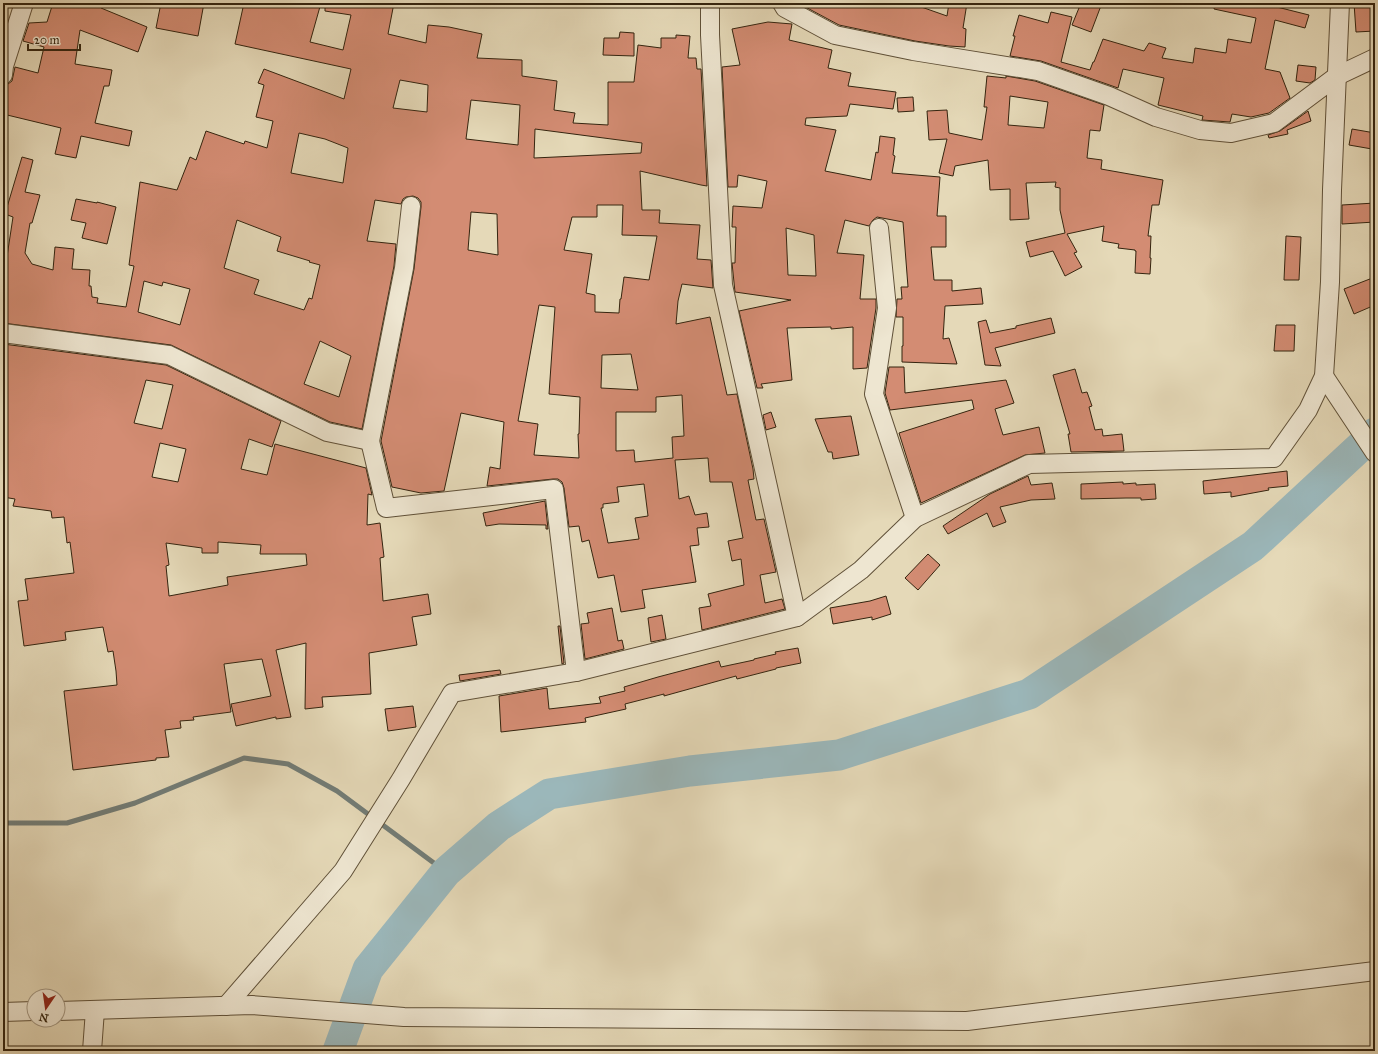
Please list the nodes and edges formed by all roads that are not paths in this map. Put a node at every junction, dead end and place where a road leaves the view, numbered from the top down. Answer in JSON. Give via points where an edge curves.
{"nodes":[{"id":1,"x":24,"y":3,"type":"edge"},
{"id":2,"x":710,"y":3,"type":"edge"},
{"id":3,"x":782,"y":3,"type":"edge"},
{"id":4,"x":1340,"y":3,"type":"edge"},
{"id":5,"x":1375,"y":58,"type":"edge"},
{"id":6,"x":3,"y":75,"type":"edge"},
{"id":7,"x":1337,"y":76,"type":"junction"},
{"id":8,"x":411,"y":206,"type":"dead end"},
{"id":9,"x":879,"y":228,"type":"dead end"},
{"id":10,"x":3,"y":333,"type":"edge"},
{"id":11,"x":1328,"y":382,"type":"junction"},
{"id":12,"x":370,"y":441,"type":"junction"},
{"id":13,"x":1375,"y":453,"type":"edge"},
{"id":14,"x":915,"y":518,"type":"junction"},
{"id":15,"x":797,"y":616,"type":"junction"},
{"id":16,"x":576,"y":672,"type":"junction"},
{"id":17,"x":1375,"y":971,"type":"edge"},
{"id":18,"x":226,"y":1006,"type":"junction"},
{"id":19,"x":95,"y":1010,"type":"junction"},
{"id":20,"x":26,"y":1011,"type":"edge"},
{"id":21,"x":66,"y":1011,"type":"edge"},
{"id":22,"x":3,"y":1012,"type":"edge"},
{"id":23,"x":92,"y":1051,"type":"edge"}],
"edges":[{"from":1,"to":6,"type":"street"},
{"from":2,"to":15,"type":"street","via":[[723,285]]},
{"from":3,"to":7,"type":"street","via":[[785,8],[836,35],[912,51],[1038,71],[1109,96],[1156,117],[1200,130],[1232,133],[1274,123]]},
{"from":4,"to":7,"type":"street"},
{"from":5,"to":7,"type":"street"},
{"from":7,"to":11,"type":"street"},
{"from":8,"to":12,"type":"street","via":[[404,268]]},
{"from":9,"to":14,"type":"street","via":[[887,308],[874,394]]},
{"from":10,"to":12,"type":"street","via":[[169,355],[327,432]]},
{"from":11,"to":13,"type":"street"},
{"from":11,"to":14,"type":"street","via":[[1274,458],[1029,464]]},
{"from":12,"to":16,"type":"street","via":[[386,508],[554,489]]},
{"from":14,"to":15,"type":"street","via":[[861,570]]},
{"from":15,"to":16,"type":"street"},
{"from":16,"to":18,"type":"street","via":[[452,693],[343,871]]},
{"from":17,"to":18,"type":"street","via":[[967,1021],[404,1017],[252,1005]]},
{"from":18,"to":19,"type":"street"},
{"from":19,"to":21,"type":"street"},
{"from":19,"to":23,"type":"street"},
{"from":20,"to":22,"type":"street"}]}
